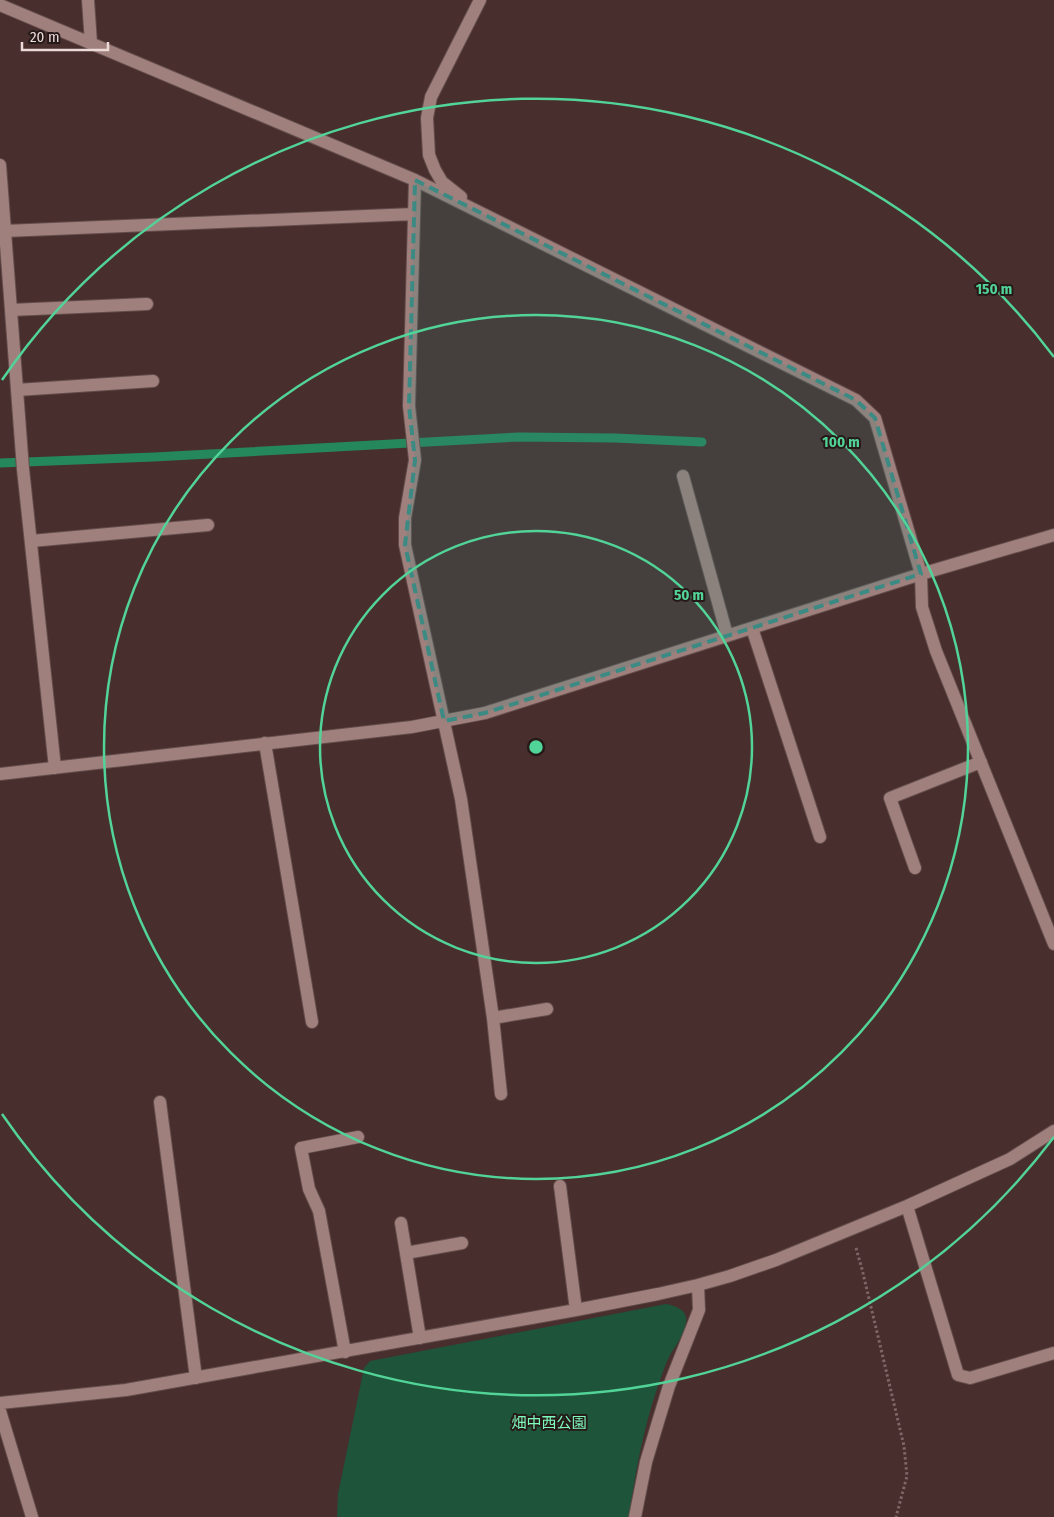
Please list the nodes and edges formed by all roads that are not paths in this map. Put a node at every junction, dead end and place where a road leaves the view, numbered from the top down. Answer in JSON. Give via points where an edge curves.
{"nodes":[{"id":1,"x":88,"y":0,"type":"edge"},
{"id":2,"x":480,"y":0,"type":"edge"},
{"id":3,"x":0,"y":5,"type":"edge"},
{"id":4,"x":91,"y":43,"type":"junction"},
{"id":5,"x":0,"y":165,"type":"edge"},
{"id":6,"x":415,"y":180,"type":"junction"},
{"id":7,"x":476,"y":210,"type":"junction"},
{"id":8,"x":414,"y":214,"type":"junction"},
{"id":9,"x":4,"y":231,"type":"junction"},
{"id":10,"x":147,"y":304,"type":"dead end"},
{"id":11,"x":11,"y":310,"type":"junction"},
{"id":12,"x":153,"y":381,"type":"dead end"},
{"id":13,"x":17,"y":390,"type":"junction"},
{"id":14,"x":683,"y":476,"type":"dead end"},
{"id":15,"x":208,"y":525,"type":"dead end"},
{"id":16,"x":1054,"y":535,"type":"edge"},
{"id":17,"x":31,"y":541,"type":"junction"},
{"id":18,"x":921,"y":574,"type":"junction"},
{"id":19,"x":752,"y":628,"type":"junction"},
{"id":20,"x":727,"y":636,"type":"junction"},
{"id":21,"x":444,"y":721,"type":"junction"},
{"id":22,"x":265,"y":744,"type":"junction"},
{"id":23,"x":981,"y":762,"type":"junction"},
{"id":24,"x":55,"y":768,"type":"junction"},
{"id":25,"x":0,"y":774,"type":"edge"},
{"id":26,"x":820,"y":837,"type":"dead end"},
{"id":27,"x":915,"y":868,"type":"dead end"},
{"id":28,"x":1054,"y":944,"type":"edge"},
{"id":29,"x":547,"y":1009,"type":"dead end"},
{"id":30,"x":493,"y":1018,"type":"junction"},
{"id":31,"x":312,"y":1022,"type":"dead end"},
{"id":32,"x":500,"y":1094,"type":"dead end"},
{"id":33,"x":160,"y":1102,"type":"dead end"},
{"id":34,"x":1054,"y":1131,"type":"edge"},
{"id":35,"x":358,"y":1137,"type":"dead end"},
{"id":36,"x":560,"y":1186,"type":"dead end"},
{"id":37,"x":907,"y":1206,"type":"junction"},
{"id":38,"x":402,"y":1224,"type":"dead end"},
{"id":39,"x":462,"y":1243,"type":"dead end"},
{"id":40,"x":406,"y":1253,"type":"junction"},
{"id":41,"x":698,"y":1285,"type":"junction"},
{"id":42,"x":576,"y":1310,"type":"junction"},
{"id":43,"x":420,"y":1338,"type":"junction"},
{"id":44,"x":345,"y":1352,"type":"junction"},
{"id":45,"x":1054,"y":1353,"type":"edge"},
{"id":46,"x":196,"y":1378,"type":"junction"},
{"id":47,"x":0,"y":1403,"type":"edge"},
{"id":48,"x":0,"y":1410,"type":"edge"},
{"id":49,"x":32,"y":1517,"type":"edge"},
{"id":50,"x":635,"y":1517,"type":"edge"}],
"edges":[{"from":1,"to":4,"type":"street"},
{"from":2,"to":7,"type":"street","via":[[431,97],[427,118],[429,155],[435,170],[442,182]]},
{"from":3,"to":4,"type":"street"},
{"from":4,"to":6,"type":"street"},
{"from":5,"to":9,"type":"street"},
{"from":6,"to":7,"type":"street"},
{"from":6,"to":8,"type":"street"},
{"from":7,"to":18,"type":"street","via":[[856,400],[875,418]]},
{"from":8,"to":9,"type":"street"},
{"from":8,"to":21,"type":"street","via":[[409,406],[414,460],[405,518],[405,545]]},
{"from":9,"to":11,"type":"street"},
{"from":10,"to":11,"type":"street"},
{"from":11,"to":13,"type":"street"},
{"from":12,"to":13,"type":"street"},
{"from":13,"to":17,"type":"street"},
{"from":14,"to":20,"type":"street"},
{"from":15,"to":17,"type":"street"},
{"from":16,"to":18,"type":"street"},
{"from":17,"to":24,"type":"street"},
{"from":18,"to":19,"type":"street"},
{"from":18,"to":23,"type":"street","via":[[922,607],[936,651]]},
{"from":19,"to":20,"type":"street"},
{"from":19,"to":26,"type":"street"},
{"from":20,"to":21,"type":"street","via":[[485,713]]},
{"from":21,"to":22,"type":"street"},
{"from":21,"to":30,"type":"street","via":[[461,799]]},
{"from":22,"to":24,"type":"street"},
{"from":22,"to":31,"type":"street"},
{"from":23,"to":27,"type":"street","via":[[890,798]]},
{"from":23,"to":28,"type":"street"},
{"from":24,"to":25,"type":"street"},
{"from":29,"to":30,"type":"street"},
{"from":30,"to":32,"type":"street"},
{"from":33,"to":46,"type":"street"},
{"from":34,"to":37,"type":"street","via":[[1010,1159]]},
{"from":35,"to":44,"type":"street","via":[[301,1148],[309,1189],[318,1211]]},
{"from":36,"to":42,"type":"street"},
{"from":37,"to":41,"type":"street","via":[[776,1260]]},
{"from":37,"to":45,"type":"street","via":[[958,1375],[970,1378]]},
{"from":38,"to":40,"type":"street"},
{"from":39,"to":40,"type":"street"},
{"from":40,"to":43,"type":"street"},
{"from":41,"to":42,"type":"street"},
{"from":41,"to":50,"type":"street","via":[[699,1310],[669,1386],[646,1462]]},
{"from":42,"to":43,"type":"street"},
{"from":43,"to":44,"type":"street"},
{"from":44,"to":46,"type":"street"},
{"from":46,"to":47,"type":"street","via":[[126,1390]]},
{"from":48,"to":49,"type":"street"}]}
